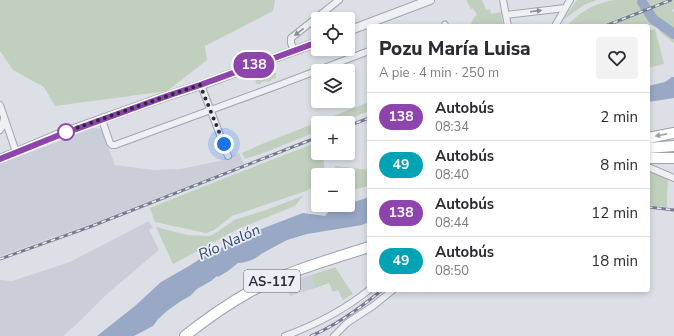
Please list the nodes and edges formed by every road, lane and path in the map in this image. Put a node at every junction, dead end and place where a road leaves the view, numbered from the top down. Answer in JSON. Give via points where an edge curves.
{"nodes":[{"id":1,"x":339,"y":0,"type":"edge"},
{"id":2,"x":430,"y":0,"type":"edge"},
{"id":3,"x":503,"y":0,"type":"edge"},
{"id":4,"x":570,"y":0,"type":"edge"},
{"id":5,"x":565,"y":8,"type":"junction"},
{"id":6,"x":506,"y":15,"type":"junction"},
{"id":7,"x":375,"y":24,"type":"edge"},
{"id":8,"x":508,"y":24,"type":"edge"},
{"id":9,"x":556,"y":24,"type":"edge"},
{"id":10,"x":367,"y":26,"type":"edge"},
{"id":11,"x":355,"y":29,"type":"edge"},
{"id":12,"x":311,"y":45,"type":"edge"},
{"id":13,"x":294,"y":51,"type":"junction"},
{"id":14,"x":367,"y":51,"type":"edge"},
{"id":15,"x":200,"y":85,"type":"junction"},
{"id":16,"x":0,"y":105,"type":"edge"},
{"id":17,"x":210,"y":110,"type":"junction"},
{"id":18,"x":4,"y":116,"type":"junction"},
{"id":19,"x":102,"y":120,"type":"junction"},
{"id":20,"x":0,"y":130,"type":"edge"},
{"id":21,"x":674,"y":133,"type":"edge"},
{"id":22,"x":650,"y":138,"type":"edge"},
{"id":23,"x":674,"y":146,"type":"edge"},
{"id":24,"x":650,"y":148,"type":"edge"},
{"id":25,"x":16,"y":152,"type":"junction"},
{"id":26,"x":228,"y":156,"type":"dead end"},
{"id":27,"x":650,"y":158,"type":"edge"},
{"id":28,"x":674,"y":158,"type":"edge"},
{"id":29,"x":0,"y":159,"type":"edge"},
{"id":30,"x":650,"y":168,"type":"edge"},
{"id":31,"x":674,"y":178,"type":"edge"},
{"id":32,"x":367,"y":248,"type":"edge"},
{"id":33,"x":367,"y":291,"type":"edge"},
{"id":34,"x":390,"y":292,"type":"edge"},
{"id":35,"x":185,"y":336,"type":"edge"},
{"id":36,"x":285,"y":336,"type":"edge"},
{"id":37,"x":334,"y":336,"type":"edge"}],
"edges":[{"from":1,"to":13,"type":"street","one_way":true,"via":[[291,38]]},
{"from":2,"to":7,"type":"street"},
{"from":3,"to":6,"type":"street"},
{"from":4,"to":5,"type":"street"},
{"from":6,"to":5,"type":"street","one_way":true},
{"from":5,"to":9,"type":"street"},
{"from":6,"to":8,"type":"street"},
{"from":10,"to":11,"type":"street"},
{"from":12,"to":13,"type":"street"},
{"from":13,"to":15,"type":"street"},
{"from":14,"to":17,"type":"street"},
{"from":15,"to":17,"type":"street"},
{"from":15,"to":19,"type":"street"},
{"from":16,"to":18,"type":"street"},
{"from":17,"to":19,"type":"street","via":[[115,145],[110,143]]},
{"from":17,"to":26,"type":"street"},
{"from":18,"to":20,"type":"street"},
{"from":18,"to":25,"type":"street"},
{"from":19,"to":25,"type":"street"},
{"from":21,"to":22,"type":"main road","one_way":true},
{"from":23,"to":24,"type":"main road"},
{"from":25,"to":29,"type":"street"},
{"from":27,"to":28,"type":"main road"},
{"from":30,"to":31,"type":"street"},
{"from":32,"to":35,"type":"main road","number":"AS-117","via":[[309,266],[251,291]]},
{"from":33,"to":36,"type":"street","via":[[334,313]]},
{"from":34,"to":37,"type":"street"}]}
